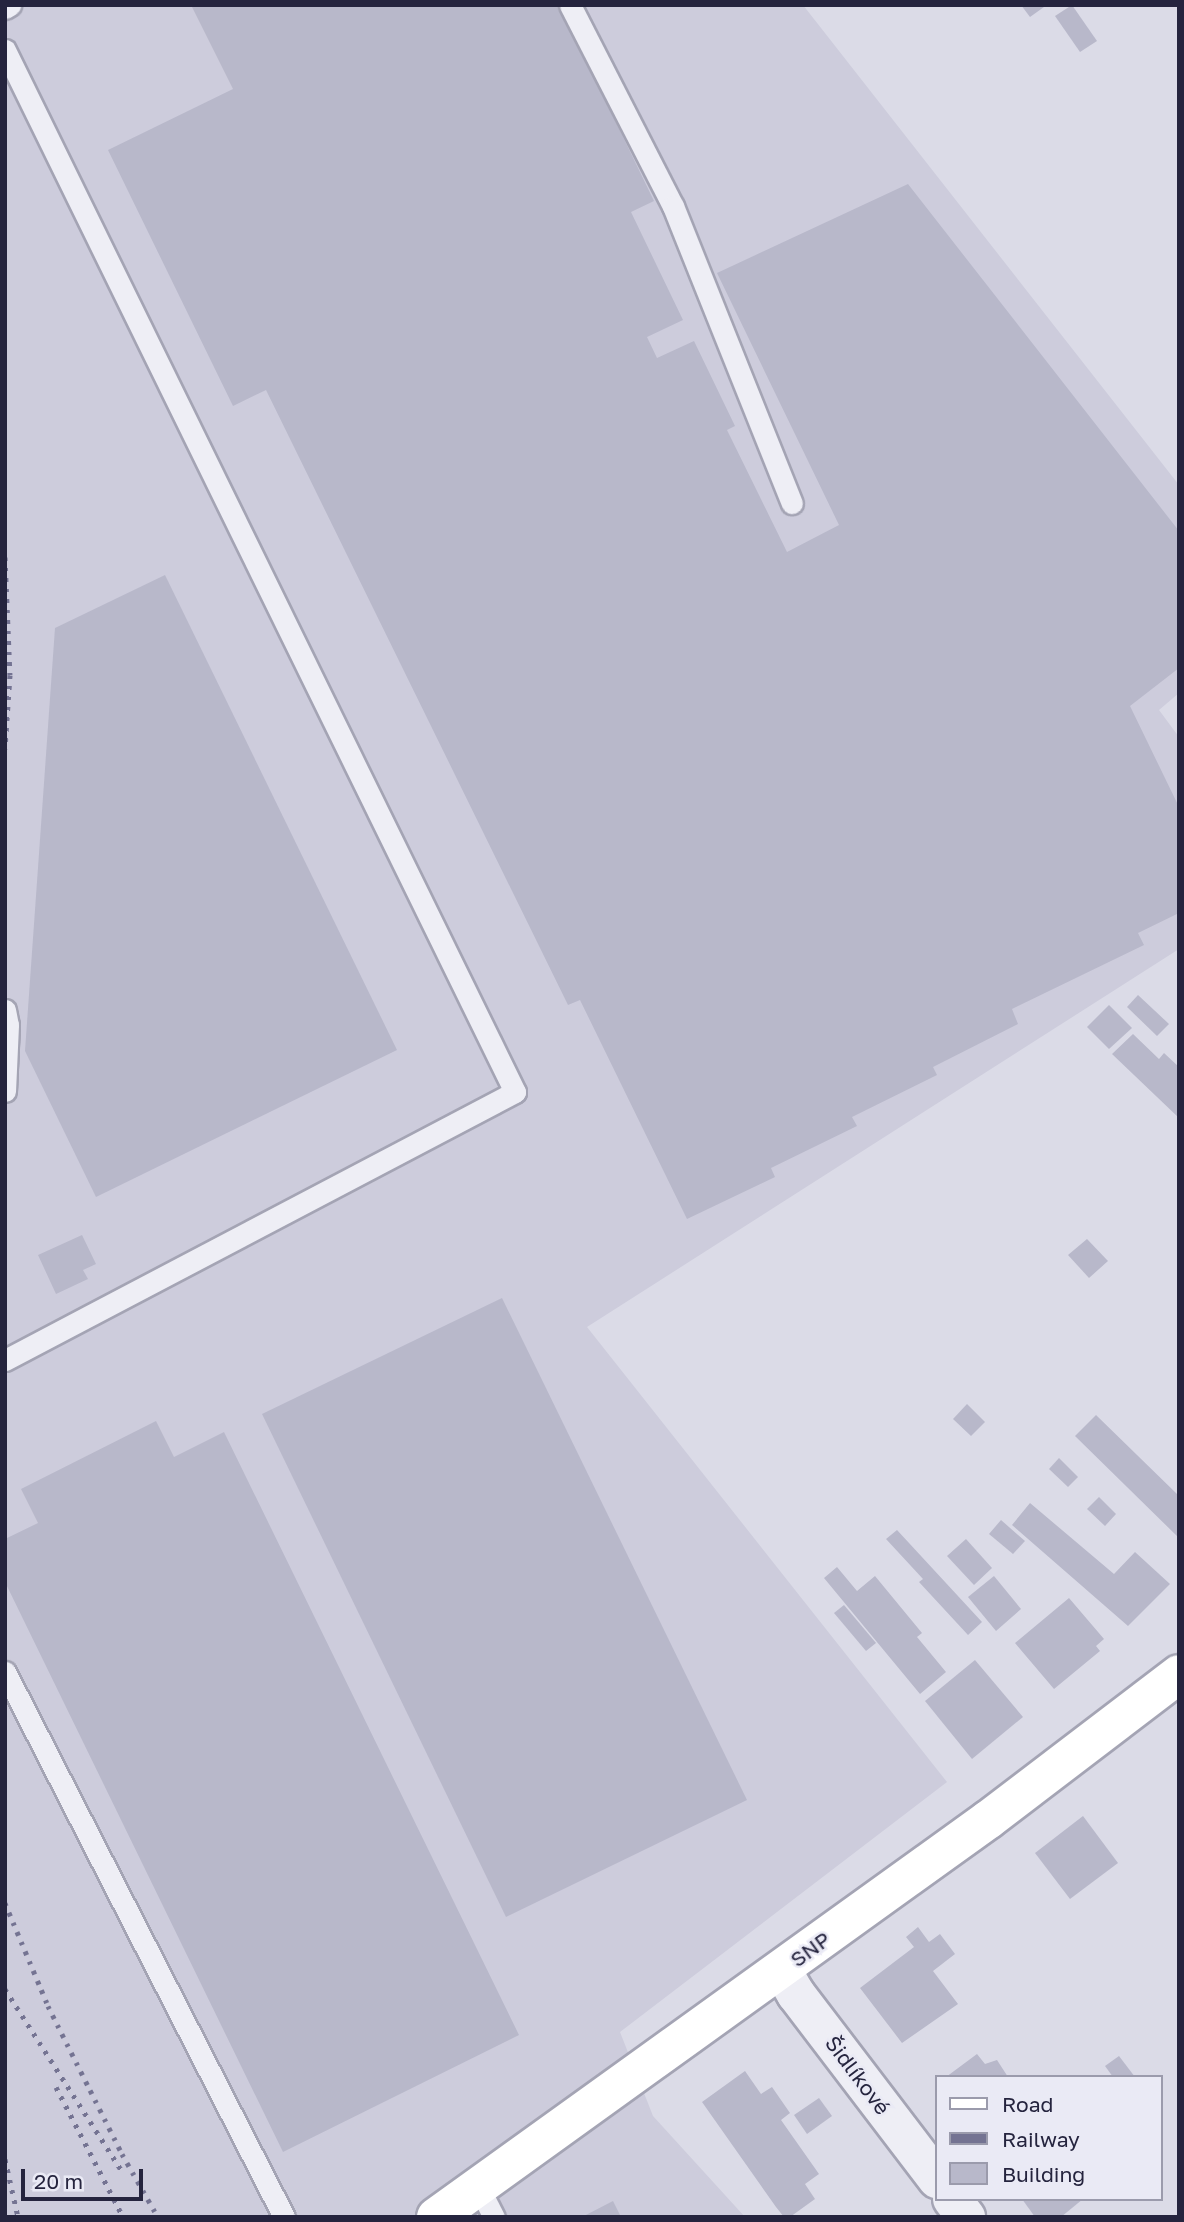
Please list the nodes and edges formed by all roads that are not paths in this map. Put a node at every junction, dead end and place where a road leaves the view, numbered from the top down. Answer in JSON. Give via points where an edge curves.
{"nodes":[{"id":1,"x":570,"y":5,"type":"edge"},
{"id":2,"x":5,"y":50,"type":"edge"},
{"id":3,"x":792,"y":503,"type":"dead end"},
{"id":4,"x":5,"y":1010,"type":"edge"},
{"id":5,"x":5,"y":1091,"type":"edge"},
{"id":6,"x":5,"y":1360,"type":"edge"},
{"id":7,"x":6,"y":1673,"type":"edge"},
{"id":8,"x":1179,"y":1674,"type":"edge"},
{"id":9,"x":782,"y":1970,"type":"junction"},
{"id":10,"x":936,"y":2178,"type":"edge"},
{"id":11,"x":954,"y":2201,"type":"edge"},
{"id":12,"x":486,"y":2202,"type":"edge"},
{"id":13,"x":284,"y":2217,"type":"edge"},
{"id":14,"x":436,"y":2217,"type":"edge"},
{"id":15,"x":966,"y":2217,"type":"edge"}],
"edges":[{"from":1,"to":3,"type":"lane","via":[[673,206]]},
{"from":2,"to":6,"type":"lane","via":[[515,1092]]},
{"from":4,"to":5,"type":"lane"},
{"from":7,"to":13,"type":"lane"},
{"from":8,"to":9,"type":"street","name":"SNP","via":[[1030,1790]]},
{"from":9,"to":10,"type":"street","name":"Šidlíkové"},
{"from":9,"to":12,"type":"street","name":"SNP"},
{"from":11,"to":15,"type":"street"},
{"from":12,"to":14,"type":"street","name":"SNP"}]}
